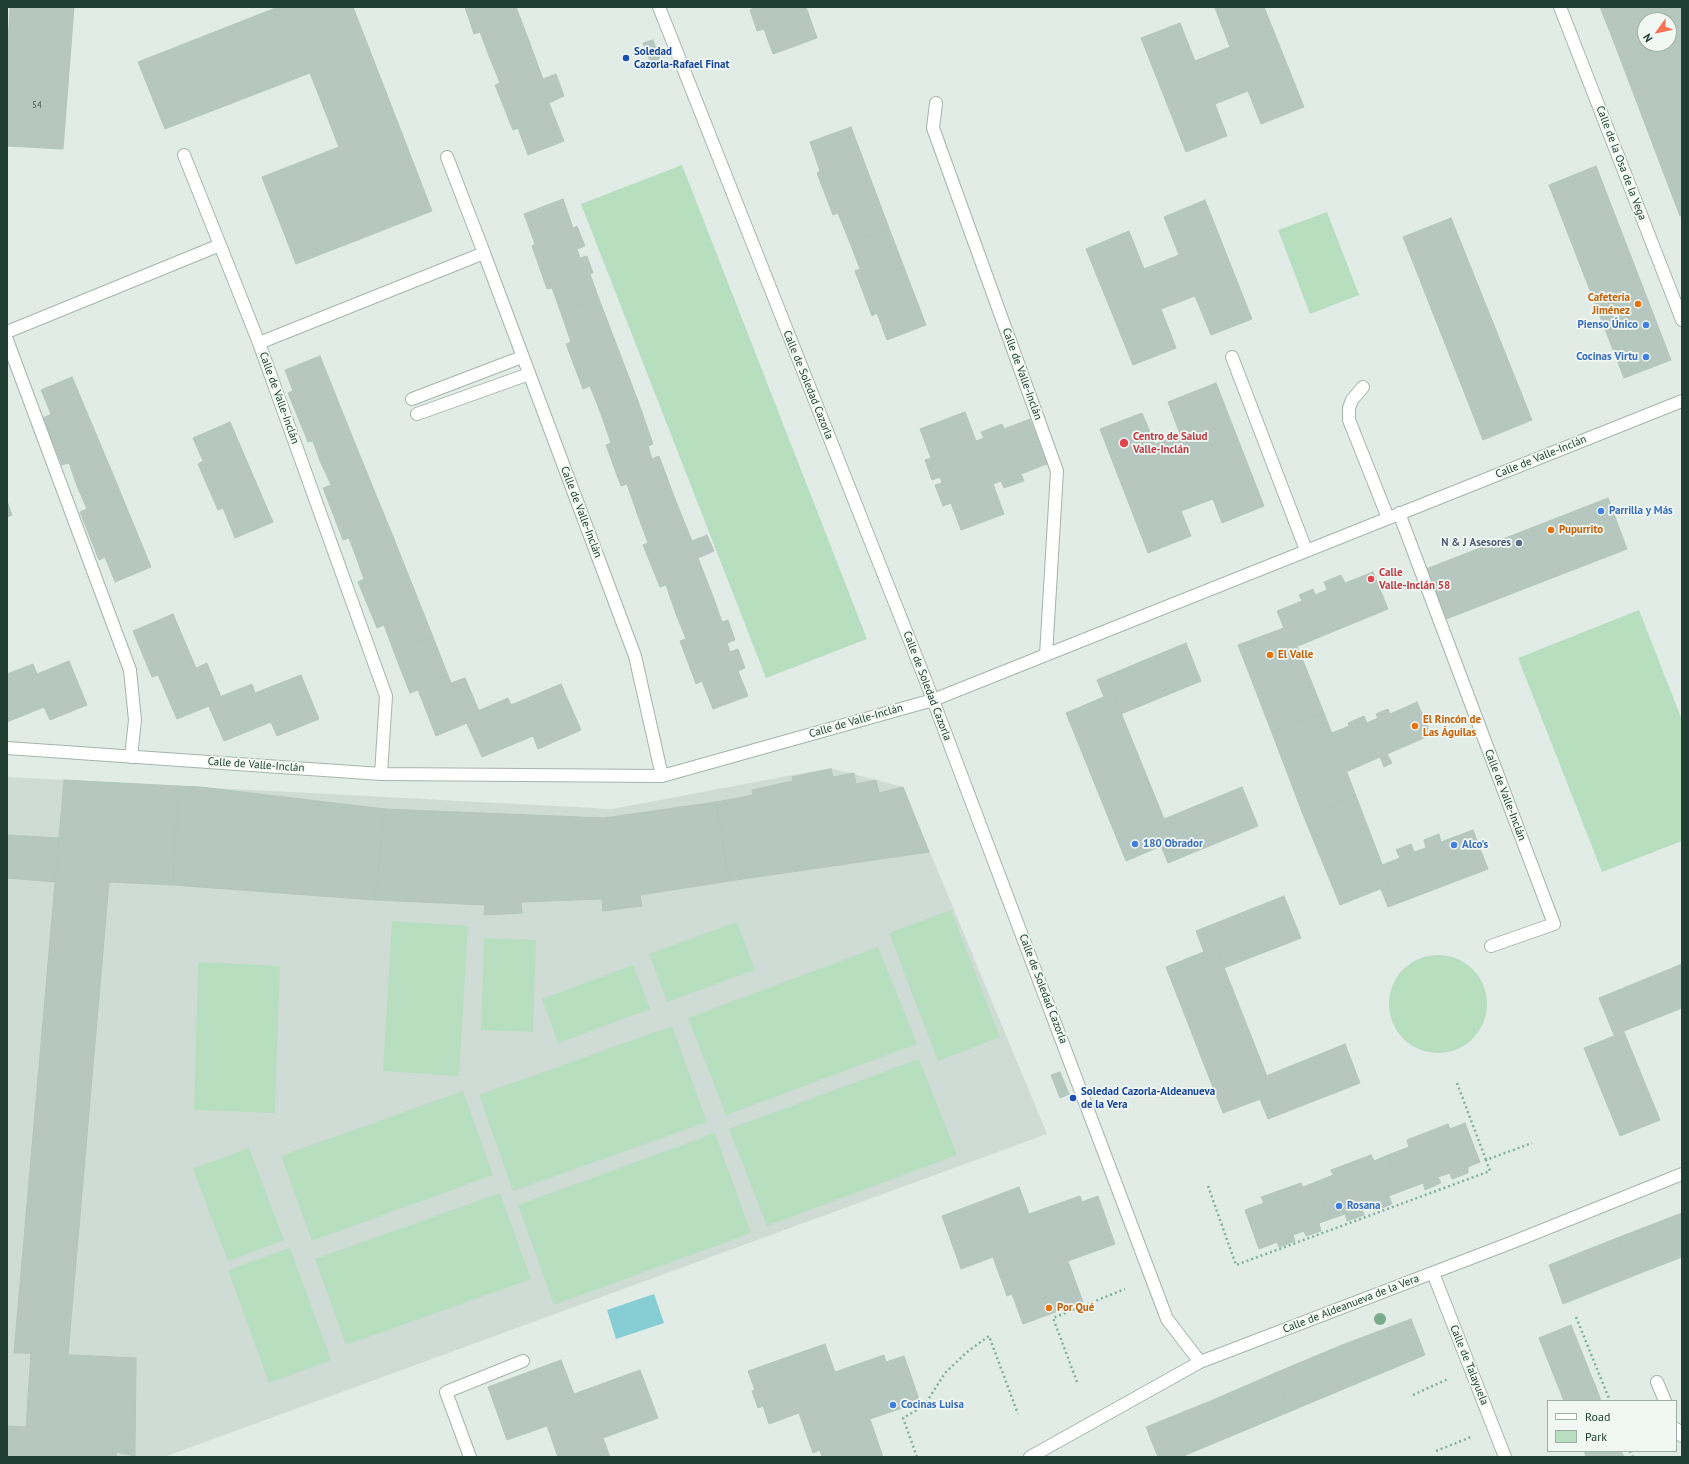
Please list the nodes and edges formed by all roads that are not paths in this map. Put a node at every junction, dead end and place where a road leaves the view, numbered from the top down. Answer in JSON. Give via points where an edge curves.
{"nodes":[{"id":1,"x":659,"y":7,"type":"edge"},
{"id":2,"x":1560,"y":7,"type":"edge"},
{"id":3,"x":936,"y":103,"type":"dead end"},
{"id":4,"x":184,"y":155,"type":"dead end"},
{"id":5,"x":447,"y":157,"type":"dead end"},
{"id":6,"x":220,"y":245,"type":"junction"},
{"id":7,"x":484,"y":253,"type":"junction"},
{"id":8,"x":1682,"y":320,"type":"edge"},
{"id":9,"x":7,"y":332,"type":"edge"},
{"id":10,"x":7,"y":340,"type":"edge"},
{"id":11,"x":259,"y":343,"type":"junction"},
{"id":12,"x":522,"y":357,"type":"junction"},
{"id":13,"x":1232,"y":357,"type":"dead end"},
{"id":14,"x":529,"y":374,"type":"junction"},
{"id":15,"x":1363,"y":388,"type":"dead end"},
{"id":16,"x":412,"y":399,"type":"dead end"},
{"id":17,"x":1682,"y":401,"type":"edge"},
{"id":18,"x":417,"y":414,"type":"dead end"},
{"id":19,"x":1394,"y":516,"type":"junction"},
{"id":20,"x":1306,"y":550,"type":"junction"},
{"id":21,"x":1046,"y":655,"type":"junction"},
{"id":22,"x":933,"y":700,"type":"junction"},
{"id":23,"x":7,"y":748,"type":"edge"},
{"id":24,"x":131,"y":757,"type":"junction"},
{"id":25,"x":380,"y":774,"type":"junction"},
{"id":26,"x":662,"y":776,"type":"junction"},
{"id":27,"x":1490,"y":946,"type":"dead end"},
{"id":28,"x":1682,"y":1174,"type":"edge"},
{"id":29,"x":1433,"y":1273,"type":"junction"},
{"id":30,"x":523,"y":1361,"type":"dead end"},
{"id":31,"x":1200,"y":1362,"type":"junction"},
{"id":32,"x":1657,"y":1382,"type":"dead end"},
{"id":33,"x":1664,"y":1400,"type":"edge"},
{"id":34,"x":470,"y":1457,"type":"edge"},
{"id":35,"x":1030,"y":1457,"type":"edge"},
{"id":36,"x":1506,"y":1457,"type":"edge"}],
"edges":[{"from":1,"to":22,"type":"street","name":"Calle de Soledad Cazorla"},
{"from":2,"to":8,"type":"street","name":"Calle de la Osa de la Vega"},
{"from":3,"to":21,"type":"street","name":"Calle de Valle-Inclán","via":[[933,128],[1057,471]]},
{"from":4,"to":6,"type":"street","name":"Calle de Valle-Inclán"},
{"from":5,"to":7,"type":"street","name":"Calle de Valle-Inclán"},
{"from":6,"to":9,"type":"street"},
{"from":6,"to":11,"type":"street","name":"Calle de Valle-Inclán"},
{"from":7,"to":11,"type":"street","name":"Calle de Valle-Inclán"},
{"from":7,"to":12,"type":"street","name":"Calle de Valle-Inclán"},
{"from":10,"to":24,"type":"street","via":[[130,670],[135,720]]},
{"from":11,"to":25,"type":"street","name":"Calle de Valle-Inclán","via":[[386,696]]},
{"from":12,"to":14,"type":"street","name":"Calle de Valle-Inclán"},
{"from":12,"to":16,"type":"street"},
{"from":13,"to":20,"type":"street"},
{"from":14,"to":18,"type":"street"},
{"from":14,"to":26,"type":"street","name":"Calle de Valle-Inclán","via":[[635,656]]},
{"from":15,"to":19,"type":"street","via":[[1352,400],[1349,420]]},
{"from":17,"to":19,"type":"street","name":"Calle de Valle-Inclán"},
{"from":19,"to":20,"type":"street","name":"Calle de Valle-Inclán"},
{"from":19,"to":27,"type":"street","name":"Calle de Valle-Inclán","via":[[1554,924]]},
{"from":20,"to":21,"type":"street","name":"Calle de Valle-Inclán"},
{"from":21,"to":22,"type":"street","name":"Calle de Valle-Inclán"},
{"from":22,"to":26,"type":"street","name":"Calle de Valle-Inclán"},
{"from":22,"to":31,"type":"street","name":"Calle de Soledad Cazorla","via":[[1167,1319]]},
{"from":23,"to":24,"type":"street","name":"Calle de Valle-Inclán"},
{"from":24,"to":25,"type":"street","name":"Calle de Valle-Inclán"},
{"from":25,"to":26,"type":"street","name":"Calle de Valle-Inclán"},
{"from":28,"to":29,"type":"street","name":"Calle de Aldeanueva de la Vera"},
{"from":29,"to":31,"type":"street","name":"Calle de Aldeanueva de la Vera"},
{"from":29,"to":36,"type":"street","name":"Calle de Talayuela"},
{"from":30,"to":34,"type":"street","via":[[446,1392]]},
{"from":31,"to":35,"type":"street","name":"Calle de Aldeanueva de la Vera"},
{"from":32,"to":33,"type":"street"}]}
